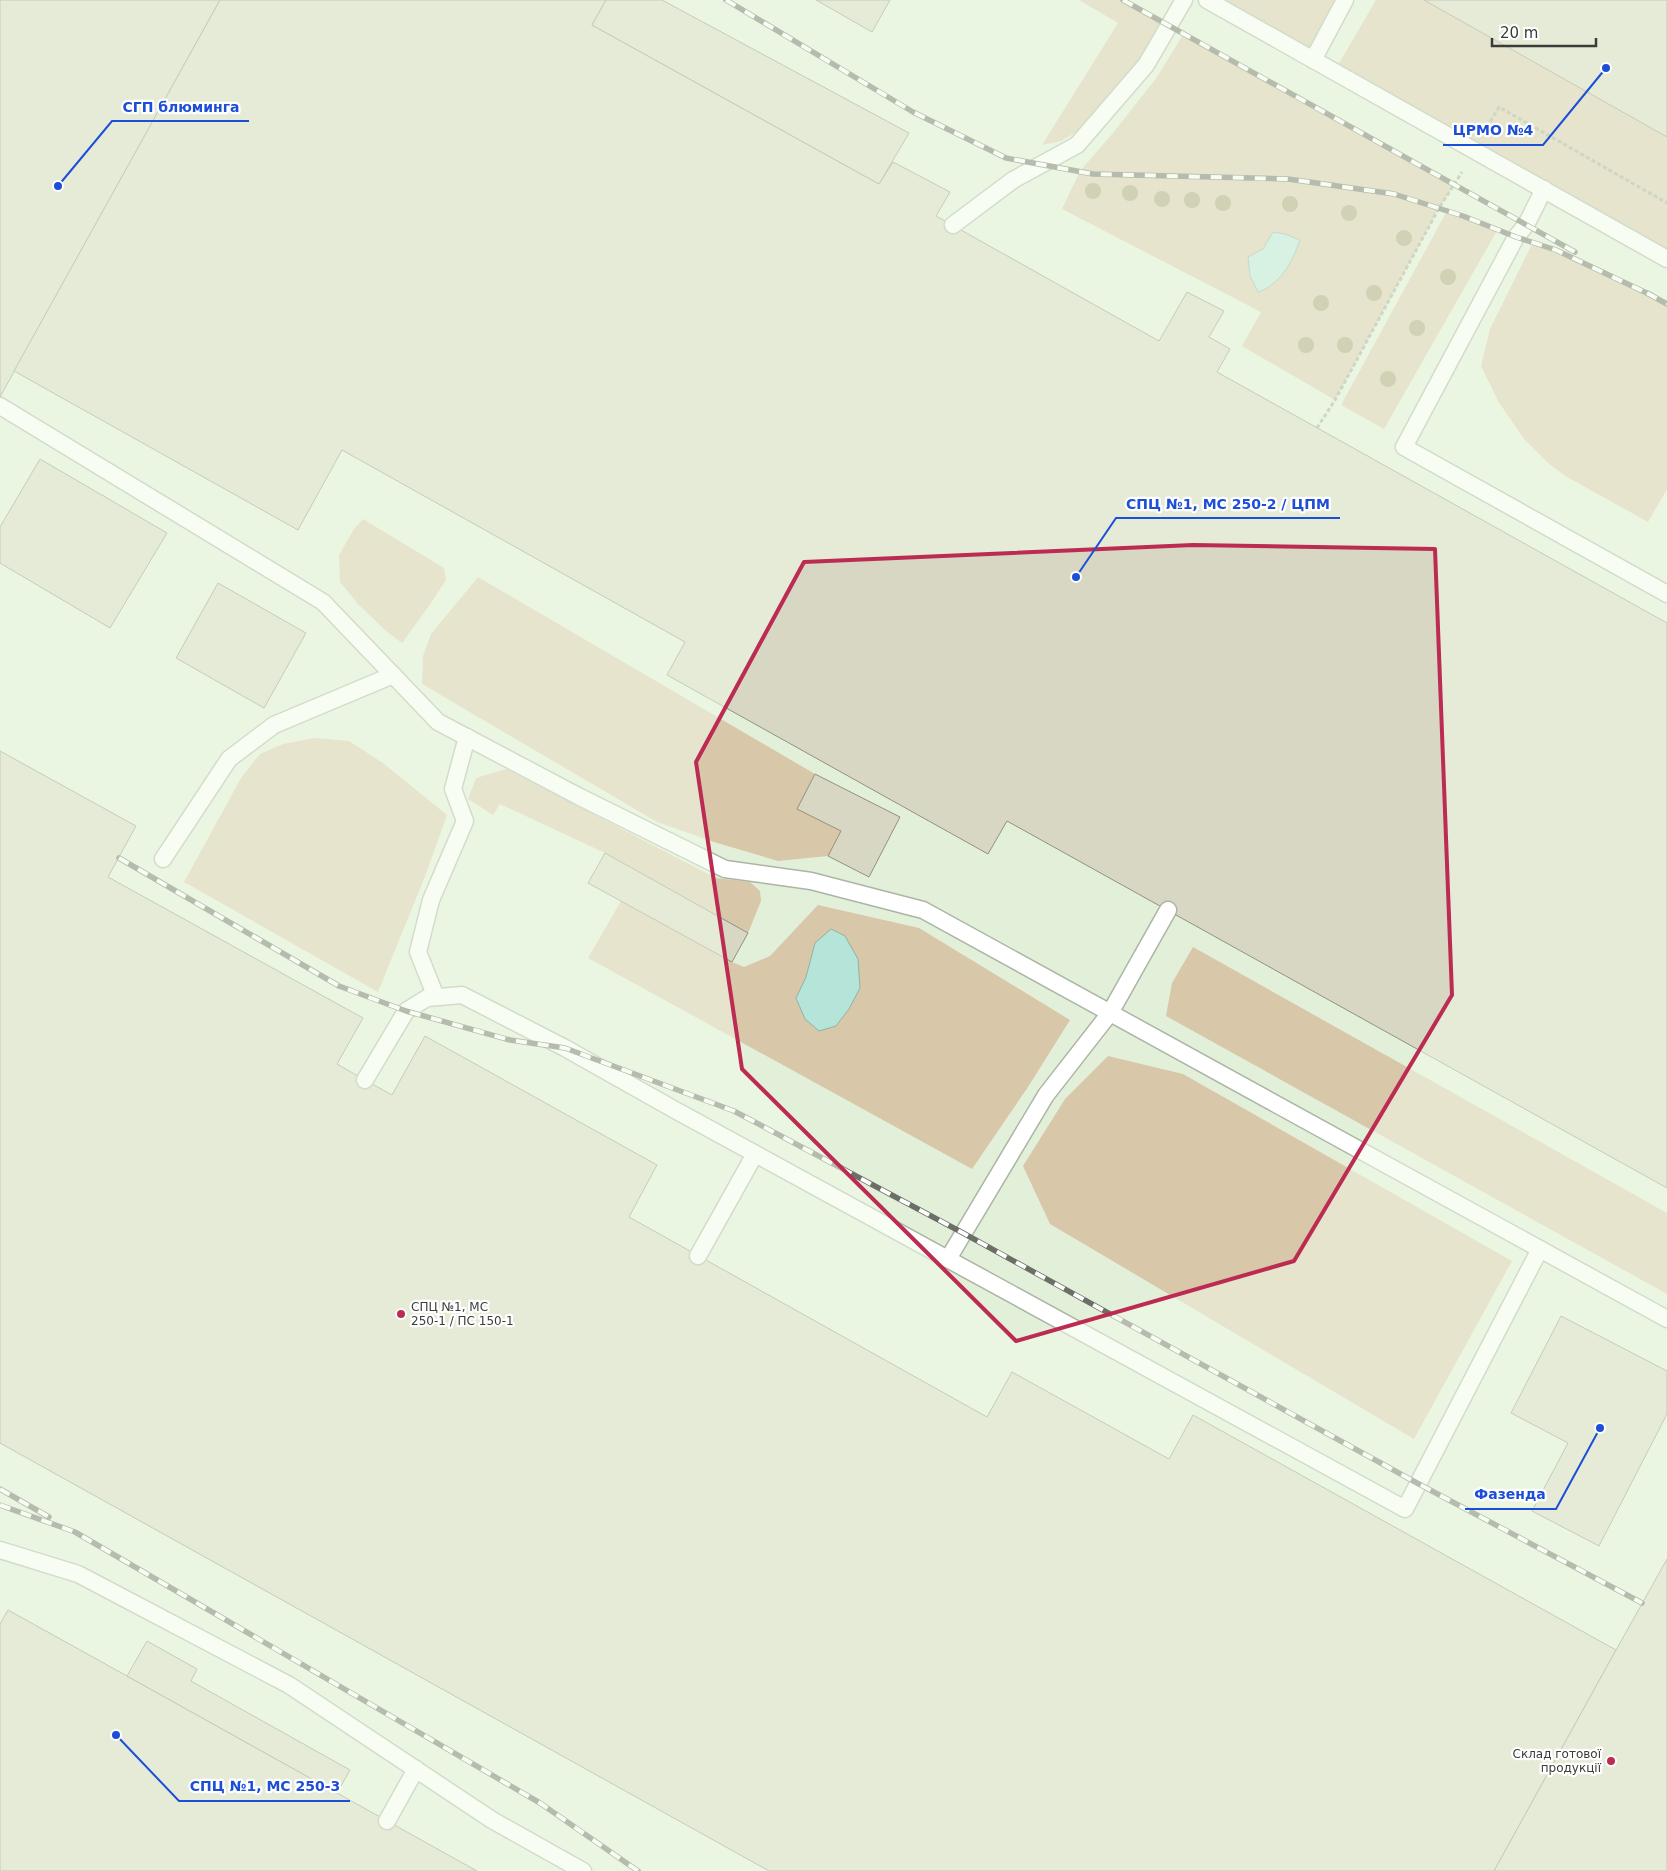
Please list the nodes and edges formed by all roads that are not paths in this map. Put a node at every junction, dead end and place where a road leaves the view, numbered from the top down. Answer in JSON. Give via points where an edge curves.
{"nodes":[{"id":1,"x":1184,"y":0,"type":"edge"},
{"id":2,"x":1207,"y":0,"type":"edge"},
{"id":3,"x":1345,"y":0,"type":"edge"},
{"id":4,"x":1313,"y":60,"type":"junction"},
{"id":5,"x":1544,"y":189,"type":"junction"},
{"id":6,"x":952,"y":225,"type":"dead end"},
{"id":7,"x":1667,"y":259,"type":"edge"},
{"id":8,"x":0,"y":406,"type":"edge"},
{"id":9,"x":1667,"y":594,"type":"edge"},
{"id":10,"x":394,"y":675,"type":"junction"},
{"id":11,"x":467,"y":737,"type":"junction"},
{"id":12,"x":163,"y":859,"type":"dead end"},
{"id":13,"x":1168,"y":910,"type":"dead end"},
{"id":14,"x":436,"y":997,"type":"junction"},
{"id":15,"x":1110,"y":1013,"type":"junction"},
{"id":16,"x":365,"y":1080,"type":"dead end"},
{"id":17,"x":754,"y":1154,"type":"junction"},
{"id":18,"x":1540,"y":1249,"type":"junction"},
{"id":19,"x":698,"y":1256,"type":"dead end"},
{"id":20,"x":948,"y":1259,"type":"junction"},
{"id":21,"x":1667,"y":1319,"type":"edge"},
{"id":22,"x":0,"y":1550,"type":"edge"},
{"id":23,"x":416,"y":1769,"type":"junction"},
{"id":24,"x":387,"y":1821,"type":"dead end"},
{"id":25,"x":583,"y":1871,"type":"edge"}],
"edges":[{"from":1,"to":6,"type":"lane","via":[[1146,65],[1077,145],[1014,180]]},
{"from":2,"to":4,"type":"lane"},
{"from":3,"to":4,"type":"lane"},
{"from":4,"to":5,"type":"lane"},
{"from":5,"to":7,"type":"lane"},
{"from":5,"to":9,"type":"lane","via":[[1404,447]]},
{"from":8,"to":10,"type":"lane","via":[[323,602]]},
{"from":10,"to":11,"type":"lane","via":[[438,722]]},
{"from":10,"to":12,"type":"lane","via":[[274,725],[229,759]]},
{"from":11,"to":14,"type":"lane","via":[[453,789],[465,821],[431,900],[418,952]]},
{"from":11,"to":15,"type":"lane","via":[[725,869],[812,881],[923,910]]},
{"from":13,"to":15,"type":"lane"},
{"from":14,"to":16,"type":"lane","via":[[427,998],[406,1011]]},
{"from":14,"to":17,"type":"lane","via":[[462,995],[565,1048]]},
{"from":15,"to":18,"type":"lane"},
{"from":15,"to":20,"type":"lane","via":[[1046,1095]]},
{"from":17,"to":19,"type":"lane"},
{"from":17,"to":20,"type":"lane"},
{"from":18,"to":20,"type":"lane","via":[[1405,1508]]},
{"from":18,"to":21,"type":"lane"},
{"from":22,"to":23,"type":"lane","via":[[78,1574],[280,1680]]},
{"from":23,"to":24,"type":"lane"},
{"from":23,"to":25,"type":"lane","via":[[492,1820]]}]}
